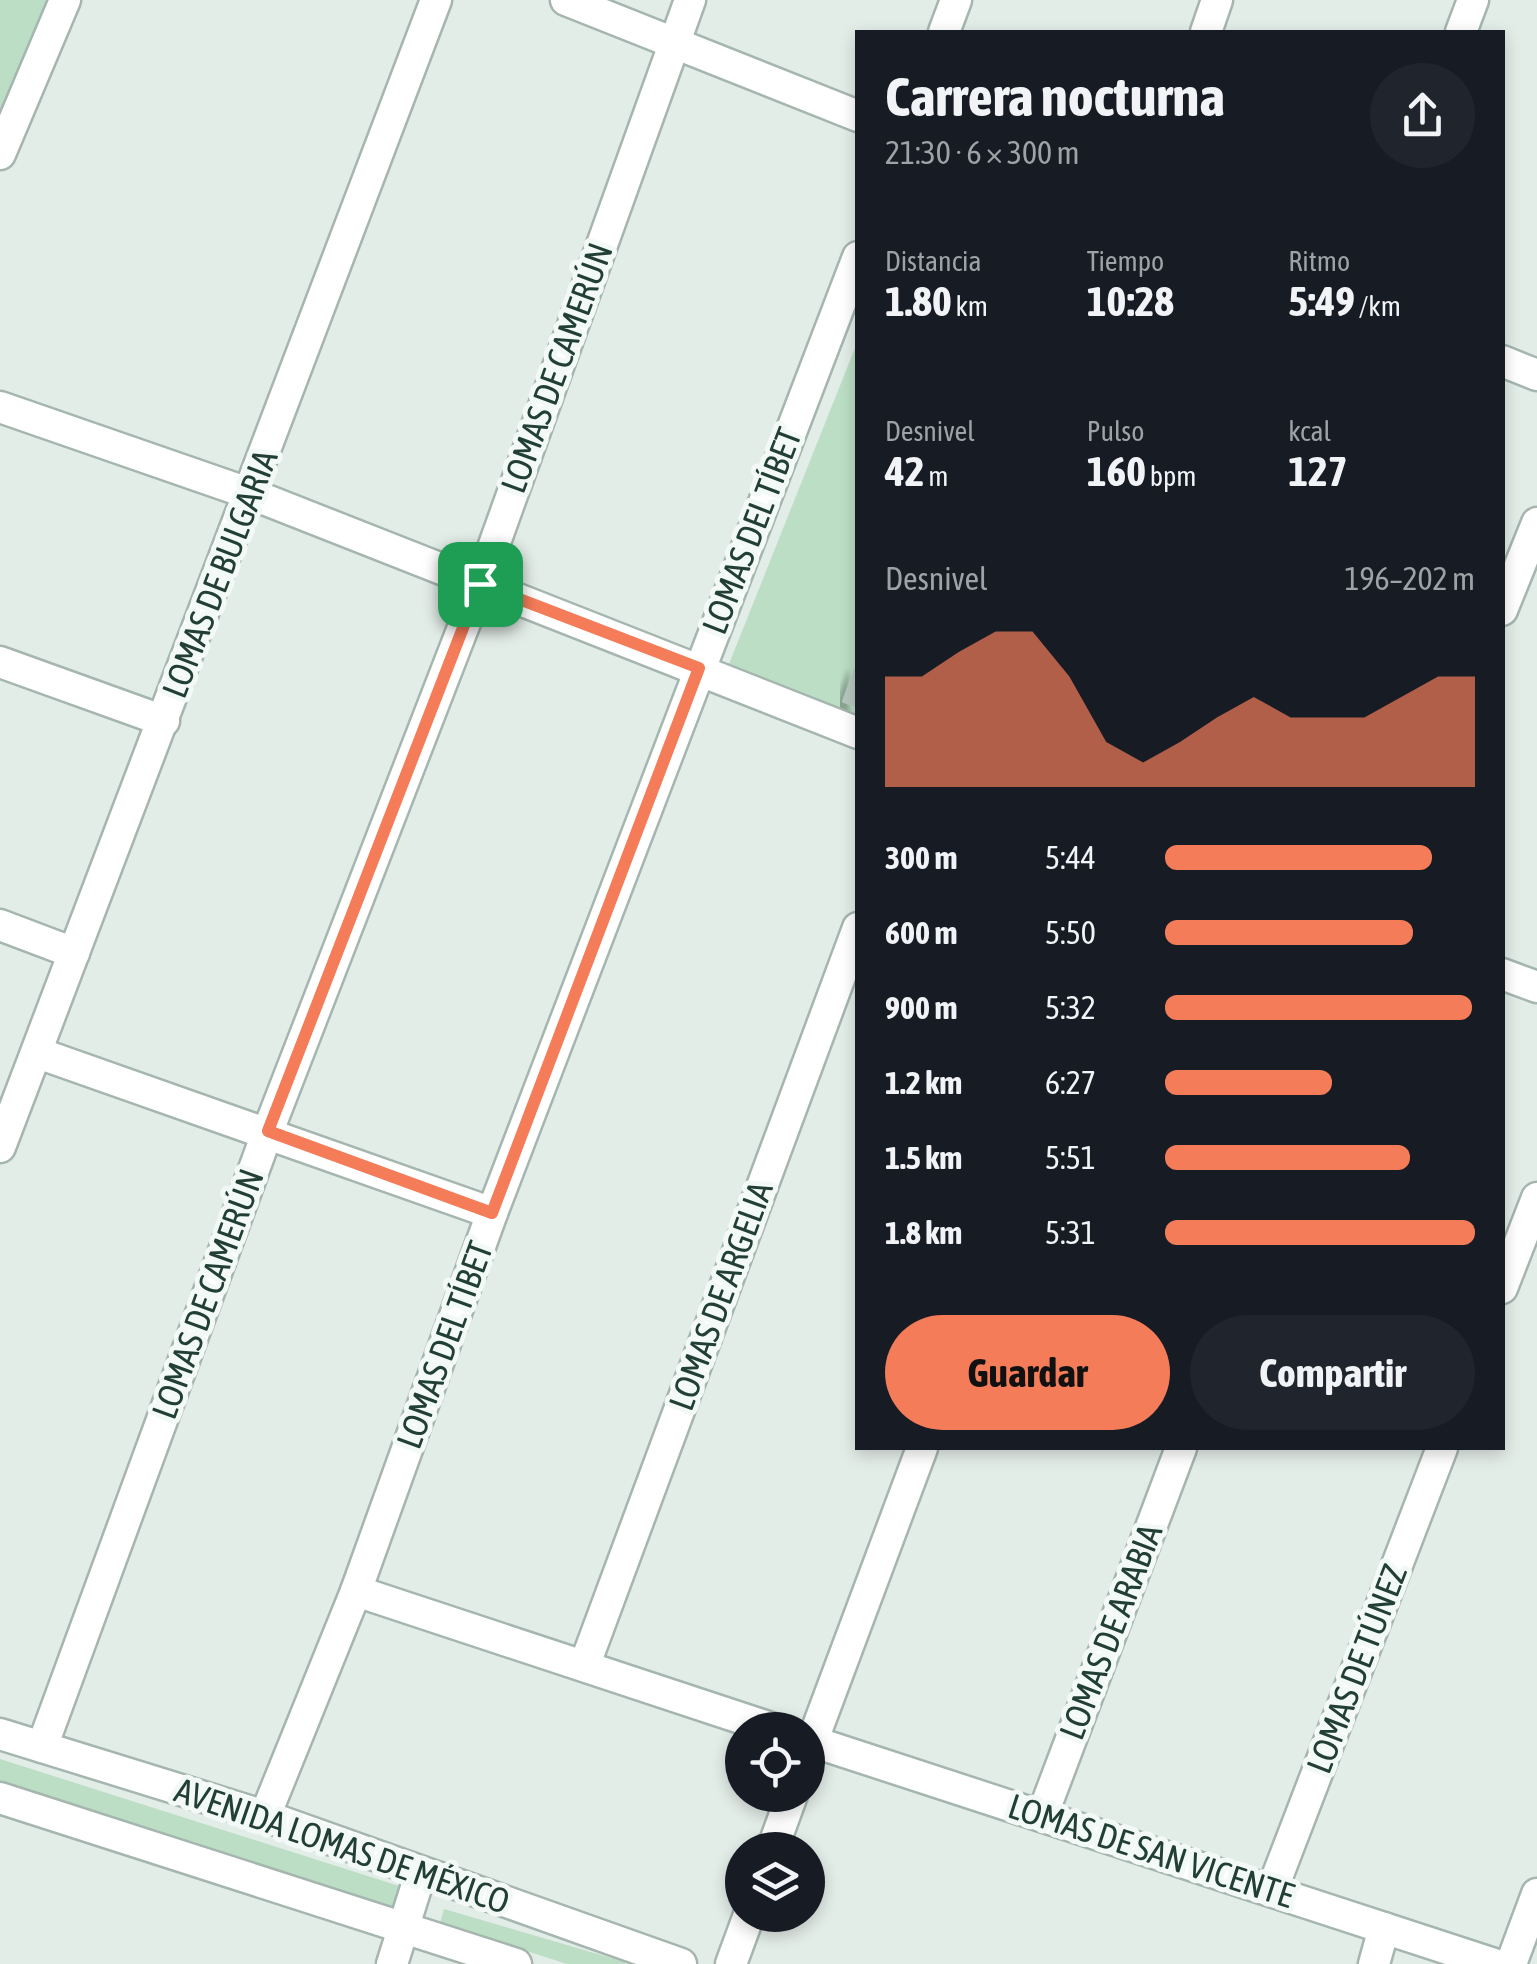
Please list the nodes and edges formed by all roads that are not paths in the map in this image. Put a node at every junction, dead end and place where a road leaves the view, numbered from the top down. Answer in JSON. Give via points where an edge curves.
{"nodes":[{"id":1,"x":64,"y":0,"type":"edge"},
{"id":2,"x":436,"y":0,"type":"edge"},
{"id":3,"x":566,"y":0,"type":"edge"},
{"id":4,"x":690,"y":0,"type":"edge"},
{"id":5,"x":956,"y":0,"type":"edge"},
{"id":6,"x":1218,"y":0,"type":"edge"},
{"id":7,"x":1473,"y":0,"type":"edge"},
{"id":8,"x":945,"y":30,"type":"edge"},
{"id":9,"x":1207,"y":30,"type":"edge"},
{"id":10,"x":1463,"y":30,"type":"edge"},
{"id":11,"x":674,"y":40,"type":"junction"},
{"id":12,"x":855,"y":115,"type":"edge"},
{"id":13,"x":0,"y":154,"type":"edge"},
{"id":14,"x":855,"y":265,"type":"edge"},
{"id":15,"x":1505,"y":362,"type":"edge"},
{"id":16,"x":1537,"y":375,"type":"edge"},
{"id":17,"x":0,"y":407,"type":"edge"},
{"id":18,"x":251,"y":494,"type":"junction"},
{"id":19,"x":1537,"y":522,"type":"edge"},
{"id":20,"x":480,"y":584,"type":"junction"},
{"id":21,"x":1505,"y":602,"type":"edge"},
{"id":22,"x":0,"y":662,"type":"edge"},
{"id":23,"x":699,"y":668,"type":"junction"},
{"id":24,"x":164,"y":722,"type":"junction"},
{"id":25,"x":855,"y":732,"type":"edge"},
{"id":26,"x":0,"y":925,"type":"edge"},
{"id":27,"x":855,"y":936,"type":"edge"},
{"id":28,"x":74,"y":952,"type":"junction"},
{"id":29,"x":1505,"y":975,"type":"edge"},
{"id":30,"x":1537,"y":987,"type":"edge"},
{"id":31,"x":38,"y":1053,"type":"junction"},
{"id":32,"x":268,"y":1131,"type":"junction"},
{"id":33,"x":0,"y":1146,"type":"edge"},
{"id":34,"x":1537,"y":1198,"type":"edge"},
{"id":35,"x":492,"y":1213,"type":"junction"},
{"id":36,"x":1505,"y":1280,"type":"edge"},
{"id":37,"x":921,"y":1450,"type":"edge"},
{"id":38,"x":1180,"y":1450,"type":"edge"},
{"id":39,"x":1441,"y":1450,"type":"edge"},
{"id":40,"x":356,"y":1591,"type":"junction"},
{"id":41,"x":585,"y":1664,"type":"junction"},
{"id":42,"x":725,"y":1712,"type":"edge"},
{"id":43,"x":822,"y":1712,"type":"edge"},
{"id":44,"x":0,"y":1734,"type":"edge"},
{"id":45,"x":42,"y":1746,"type":"junction"},
{"id":46,"x":825,"y":1750,"type":"edge"},
{"id":47,"x":0,"y":1798,"type":"edge"},
{"id":48,"x":265,"y":1816,"type":"junction"},
{"id":49,"x":1042,"y":1816,"type":"junction"},
{"id":50,"x":420,"y":1872,"type":"junction"},
{"id":51,"x":1272,"y":1890,"type":"junction"},
{"id":52,"x":1537,"y":1894,"type":"edge"},
{"id":53,"x":404,"y":1928,"type":"junction"},
{"id":54,"x":1384,"y":1928,"type":"junction"},
{"id":55,"x":743,"y":1932,"type":"edge"},
{"id":56,"x":649,"y":1959,"type":"edge"},
{"id":57,"x":392,"y":1964,"type":"edge"},
{"id":58,"x":516,"y":1964,"type":"edge"},
{"id":59,"x":681,"y":1964,"type":"edge"},
{"id":60,"x":731,"y":1964,"type":"edge"},
{"id":61,"x":1374,"y":1964,"type":"edge"},
{"id":62,"x":1494,"y":1964,"type":"edge"},
{"id":63,"x":1511,"y":1964,"type":"edge"}],
"edges":[{"from":1,"to":13,"type":"street"},
{"from":2,"to":18,"type":"street","name":"LOMAS DE BULGARIA"},
{"from":3,"to":11,"type":"street"},
{"from":4,"to":11,"type":"street","name":"LOMAS DE CAMERÚN"},
{"from":5,"to":8,"type":"street"},
{"from":6,"to":9,"type":"street"},
{"from":7,"to":10,"type":"street"},
{"from":11,"to":12,"type":"street"},
{"from":11,"to":20,"type":"street","name":"LOMAS DE CAMERÚN"},
{"from":14,"to":23,"type":"street","name":"LOMAS DEL TÍBET"},
{"from":15,"to":16,"type":"street"},
{"from":17,"to":18,"type":"street"},
{"from":18,"to":20,"type":"street"},
{"from":18,"to":24,"type":"street","name":"LOMAS DE BULGARIA"},
{"from":19,"to":21,"type":"street"},
{"from":20,"to":23,"type":"street"},
{"from":20,"to":32,"type":"street","name":"LOMAS DE CAMERÚN"},
{"from":22,"to":24,"type":"street"},
{"from":23,"to":25,"type":"street"},
{"from":23,"to":35,"type":"street","name":"LOMAS DEL TÍBET"},
{"from":24,"to":28,"type":"street","name":"LOMAS DE BULGARIA"},
{"from":26,"to":28,"type":"street"},
{"from":27,"to":41,"type":"street","name":"LOMAS DE ARGELIA"},
{"from":28,"to":31,"type":"street","name":"LOMAS DE BULGARIA"},
{"from":29,"to":30,"type":"street"},
{"from":31,"to":32,"type":"street"},
{"from":31,"to":33,"type":"street","name":"LOMAS DE BULGARIA"},
{"from":32,"to":35,"type":"street"},
{"from":32,"to":45,"type":"street","name":"LOMAS DE CAMERÚN"},
{"from":34,"to":36,"type":"street"},
{"from":35,"to":40,"type":"street","name":"LOMAS DEL TÍBET"},
{"from":37,"to":43,"type":"street"},
{"from":38,"to":49,"type":"street","name":"LOMAS DE ARABIA"},
{"from":39,"to":51,"type":"street","name":"LOMAS DE TÚNEZ"},
{"from":40,"to":41,"type":"street"},
{"from":40,"to":48,"type":"street","name":"LOMAS DEL TÍBET"},
{"from":41,"to":42,"type":"street"},
{"from":44,"to":45,"type":"street","name":"AVENIDA LOMAS DE MÉXICO"},
{"from":45,"to":48,"type":"street","name":"AVENIDA LOMAS DE MÉXICO"},
{"from":46,"to":49,"type":"street","name":"LOMAS DE SAN VICENTE"},
{"from":47,"to":53,"type":"street","name":"AVENIDA LOMAS DE MÉXICO"},
{"from":48,"to":50,"type":"street","name":"AVENIDA LOMAS DE MÉXICO"},
{"from":49,"to":51,"type":"street","name":"LOMAS DE SAN VICENTE"},
{"from":50,"to":53,"type":"street"},
{"from":50,"to":56,"type":"street","name":"AVENIDA LOMAS DE MÉXICO"},
{"from":51,"to":54,"type":"street","name":"LOMAS DE SAN VICENTE"},
{"from":52,"to":63,"type":"street"},
{"from":53,"to":57,"type":"street"},
{"from":53,"to":58,"type":"street","name":"AVENIDA LOMAS DE MÉXICO"},
{"from":54,"to":61,"type":"street"},
{"from":54,"to":62,"type":"street","name":"LOMAS DE SAN VICENTE"},
{"from":55,"to":60,"type":"street"},
{"from":56,"to":59,"type":"street","name":"AVENIDA LOMAS DE MÉXICO"}]}
